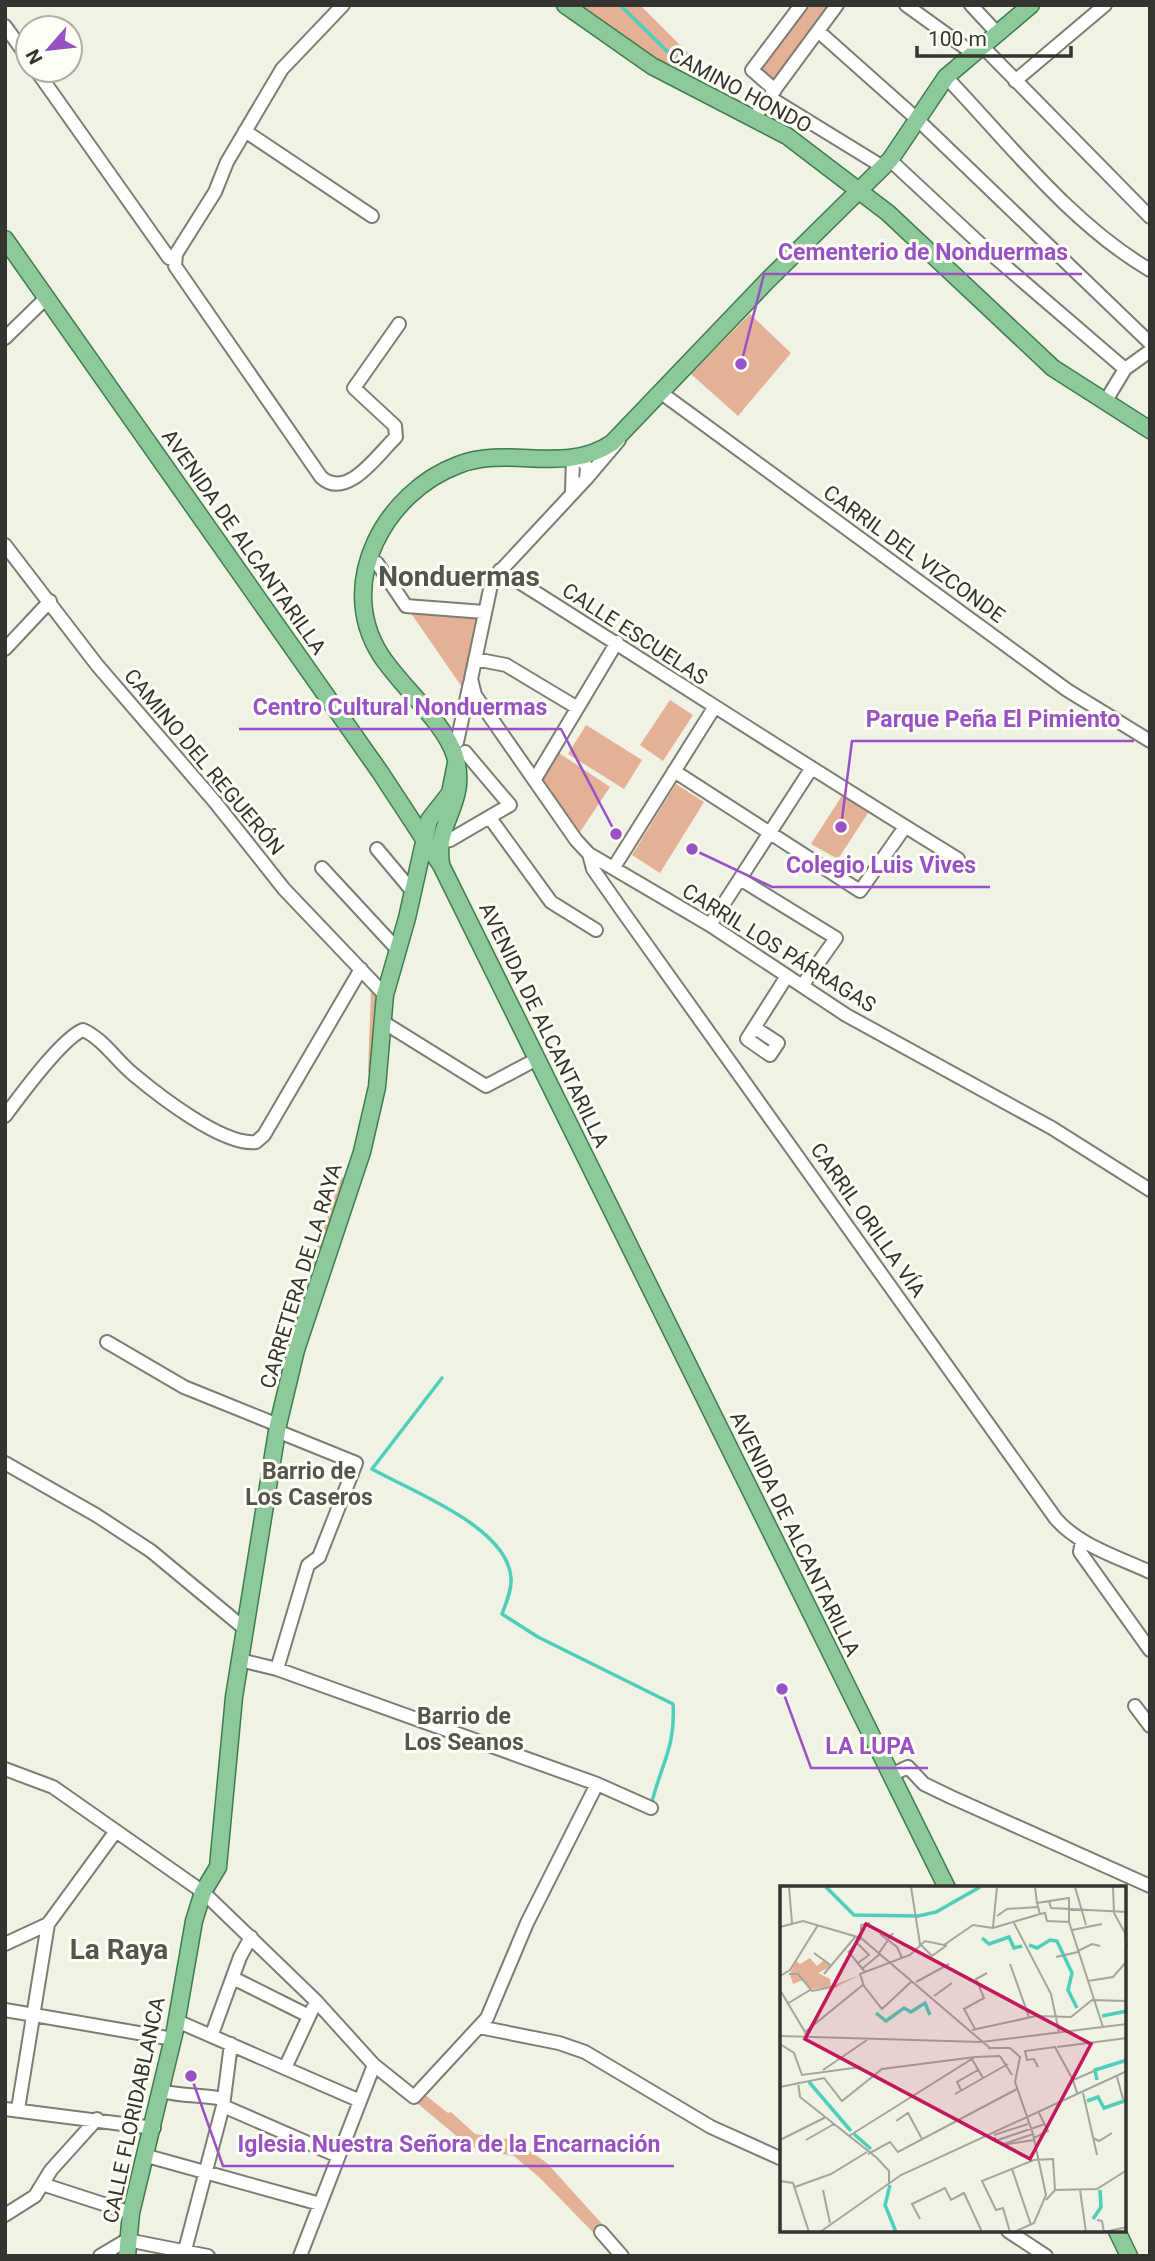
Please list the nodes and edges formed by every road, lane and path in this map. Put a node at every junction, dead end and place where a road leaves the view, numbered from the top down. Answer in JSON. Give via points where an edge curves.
{"nodes":[{"id":1,"x":343,"y":5,"type":"edge"},
{"id":2,"x":565,"y":5,"type":"edge"},
{"id":3,"x":801,"y":5,"type":"edge"},
{"id":4,"x":906,"y":5,"type":"edge"},
{"id":5,"x":971,"y":5,"type":"edge"},
{"id":6,"x":1031,"y":5,"type":"edge"},
{"id":7,"x":1105,"y":5,"type":"edge"},
{"id":8,"x":835,"y":6,"type":"edge"},
{"id":9,"x":818,"y":31,"type":"junction"},
{"id":10,"x":998,"y":34,"type":"junction"},
{"id":11,"x":979,"y":50,"type":"junction"},
{"id":12,"x":946,"y":78,"type":"junction"},
{"id":13,"x":1015,"y":81,"type":"junction"},
{"id":14,"x":46,"y":84,"type":"edge"},
{"id":15,"x":772,"y":93,"type":"junction"},
{"id":16,"x":753,"y":119,"type":"junction"},
{"id":17,"x":918,"y":120,"type":"junction"},
{"id":18,"x":245,"y":131,"type":"junction"},
{"id":19,"x":887,"y":163,"type":"junction"},
{"id":20,"x":861,"y":190,"type":"junction"},
{"id":21,"x":372,"y":216,"type":"dead end"},
{"id":22,"x":1150,"y":217,"type":"edge"},
{"id":23,"x":5,"y":239,"type":"edge"},
{"id":24,"x":175,"y":260,"type":"junction"},
{"id":25,"x":1150,"y":270,"type":"edge"},
{"id":26,"x":46,"y":298,"type":"junction"},
{"id":27,"x":399,"y":324,"type":"dead end"},
{"id":28,"x":5,"y":338,"type":"edge"},
{"id":29,"x":1150,"y":343,"type":"edge"},
{"id":30,"x":1150,"y":351,"type":"edge"},
{"id":31,"x":1125,"y":369,"type":"junction"},
{"id":32,"x":660,"y":392,"type":"junction"},
{"id":33,"x":1105,"y":402,"type":"junction"},
{"id":34,"x":1150,"y":430,"type":"edge"},
{"id":35,"x":621,"y":435,"type":"junction"},
{"id":36,"x":576,"y":458,"type":"junction"},
{"id":37,"x":586,"y":480,"type":"junction"},
{"id":38,"x":572,"y":492,"type":"junction"},
{"id":39,"x":5,"y":545,"type":"edge"},
{"id":40,"x":377,"y":563,"type":"dead end"},
{"id":41,"x":500,"y":570,"type":"junction"},
{"id":42,"x":50,"y":601,"type":"junction"},
{"id":43,"x":484,"y":612,"type":"junction"},
{"id":44,"x":617,"y":642,"type":"junction"},
{"id":45,"x":5,"y":649,"type":"edge"},
{"id":46,"x":475,"y":659,"type":"junction"},
{"id":47,"x":471,"y":679,"type":"junction"},
{"id":48,"x":576,"y":707,"type":"junction"},
{"id":49,"x":714,"y":708,"type":"junction"},
{"id":50,"x":1150,"y":741,"type":"edge"},
{"id":51,"x":459,"y":752,"type":"junction"},
{"id":52,"x":811,"y":769,"type":"junction"},
{"id":53,"x":674,"y":771,"type":"junction"},
{"id":54,"x":535,"y":779,"type":"junction"},
{"id":55,"x":402,"y":805,"type":"junction"},
{"id":56,"x":432,"y":812,"type":"junction"},
{"id":57,"x":490,"y":818,"type":"junction"},
{"id":58,"x":446,"y":826,"type":"junction"},
{"id":59,"x":905,"y":827,"type":"junction"},
{"id":60,"x":770,"y":833,"type":"junction"},
{"id":61,"x":433,"y":841,"type":"junction"},
{"id":62,"x":377,"y":849,"type":"dead end"},
{"id":63,"x":589,"y":854,"type":"junction"},
{"id":64,"x":958,"y":859,"type":"dead end"},
{"id":65,"x":614,"y":867,"type":"junction"},
{"id":66,"x":321,"y":868,"type":"dead end"},
{"id":67,"x":740,"y":879,"type":"junction"},
{"id":68,"x":413,"y":892,"type":"junction"},
{"id":69,"x":710,"y":925,"type":"junction"},
{"id":70,"x":596,"y":930,"type":"dead end"},
{"id":71,"x":397,"y":949,"type":"junction"},
{"id":72,"x":360,"y":969,"type":"junction"},
{"id":73,"x":787,"y":976,"type":"junction"},
{"id":74,"x":802,"y":986,"type":"junction"},
{"id":75,"x":385,"y":995,"type":"junction"},
{"id":76,"x":383,"y":1023,"type":"junction"},
{"id":77,"x":755,"y":1028,"type":"dead end"},
{"id":78,"x":537,"y":1059,"type":"junction"},
{"id":79,"x":5,"y":1116,"type":"edge"},
{"id":80,"x":1150,"y":1189,"type":"edge"},
{"id":81,"x":107,"y":1342,"type":"dead end"},
{"id":82,"x":278,"y":1428,"type":"junction"},
{"id":83,"x":5,"y":1463,"type":"edge"},
{"id":84,"x":1082,"y":1541,"type":"junction"},
{"id":85,"x":1150,"y":1572,"type":"edge"},
{"id":86,"x":245,"y":1629,"type":"junction"},
{"id":87,"x":1150,"y":1650,"type":"edge"},
{"id":88,"x":240,"y":1660,"type":"junction"},
{"id":89,"x":277,"y":1668,"type":"junction"},
{"id":90,"x":1135,"y":1706,"type":"dead end"},
{"id":91,"x":1150,"y":1726,"type":"edge"},
{"id":92,"x":5,"y":1769,"type":"edge"},
{"id":93,"x":891,"y":1775,"type":"junction"},
{"id":94,"x":597,"y":1784,"type":"junction"},
{"id":95,"x":651,"y":1808,"type":"dead end"},
{"id":96,"x":116,"y":1831,"type":"junction"},
{"id":97,"x":946,"y":1886,"type":"edge"},
{"id":98,"x":1150,"y":1886,"type":"edge"},
{"id":99,"x":203,"y":1892,"type":"junction"},
{"id":100,"x":48,"y":1924,"type":"junction"},
{"id":101,"x":251,"y":1937,"type":"junction"},
{"id":102,"x":5,"y":1944,"type":"edge"},
{"id":103,"x":233,"y":1978,"type":"junction"},
{"id":104,"x":316,"y":2001,"type":"junction"},
{"id":105,"x":5,"y":2010,"type":"edge"},
{"id":106,"x":34,"y":2014,"type":"junction"},
{"id":107,"x":309,"y":2016,"type":"junction"},
{"id":108,"x":177,"y":2021,"type":"junction"},
{"id":109,"x":479,"y":2027,"type":"junction"},
{"id":110,"x":212,"y":2034,"type":"junction"},
{"id":111,"x":173,"y":2039,"type":"junction"},
{"id":112,"x":237,"y":2047,"type":"junction"},
{"id":113,"x":374,"y":2064,"type":"junction"},
{"id":114,"x":285,"y":2068,"type":"junction"},
{"id":115,"x":162,"y":2091,"type":"junction"},
{"id":116,"x":358,"y":2100,"type":"junction"},
{"id":117,"x":223,"y":2102,"type":"junction"},
{"id":118,"x":12,"y":2109,"type":"edge"},
{"id":119,"x":97,"y":2119,"type":"junction"},
{"id":120,"x":154,"y":2128,"type":"junction"},
{"id":121,"x":338,"y":2156,"type":"junction"},
{"id":122,"x":147,"y":2157,"type":"junction"},
{"id":123,"x":780,"y":2158,"type":"edge"},
{"id":124,"x":206,"y":2172,"type":"junction"},
{"id":125,"x":45,"y":2185,"type":"junction"},
{"id":126,"x":320,"y":2204,"type":"junction"},
{"id":127,"x":131,"y":2213,"type":"junction"},
{"id":128,"x":5,"y":2215,"type":"edge"},
{"id":129,"x":601,"y":2232,"type":"dead end"},
{"id":130,"x":1012,"y":2233,"type":"edge"},
{"id":131,"x":1118,"y":2233,"type":"edge"},
{"id":132,"x":127,"y":2248,"type":"edge"},
{"id":133,"x":185,"y":2250,"type":"junction"},
{"id":134,"x":100,"y":2256,"type":"edge"},
{"id":135,"x":208,"y":2256,"type":"edge"},
{"id":136,"x":300,"y":2256,"type":"edge"},
{"id":137,"x":622,"y":2256,"type":"edge"},
{"id":138,"x":1046,"y":2256,"type":"edge"},
{"id":139,"x":1128,"y":2256,"type":"edge"}],
"edges":[{"from":1,"to":18,"type":"street","via":[[282,69]]},
{"from":2,"to":16,"type":"main road","name":"CAMINO HONDO","via":[[652,66]]},
{"from":3,"to":15,"type":"street","via":[[752,70]]},
{"from":4,"to":11,"type":"street"},
{"from":5,"to":10,"type":"street"},
{"from":6,"to":10,"type":"main road"},
{"from":7,"to":13,"type":"street"},
{"from":8,"to":9,"type":"street"},
{"from":9,"to":15,"type":"street"},
{"from":9,"to":17,"type":"street"},
{"from":10,"to":11,"type":"main road"},
{"from":11,"to":12,"type":"main road"},
{"from":11,"to":13,"type":"street"},
{"from":12,"to":17,"type":"main road"},
{"from":12,"to":25,"type":"street","via":[[1088,226],[1115,250]]},
{"from":13,"to":22,"type":"street"},
{"from":14,"to":24,"type":"street","via":[[169,258]]},
{"from":15,"to":16,"type":"street"},
{"from":15,"to":19,"type":"street"},
{"from":16,"to":20,"type":"main road","name":"CAMINO HONDO","via":[[787,136]]},
{"from":17,"to":19,"type":"main road"},
{"from":17,"to":29,"type":"street"},
{"from":18,"to":21,"type":"street"},
{"from":18,"to":24,"type":"street"},
{"from":19,"to":20,"type":"main road"},
{"from":19,"to":31,"type":"street"},
{"from":20,"to":32,"type":"main road"},
{"from":20,"to":33,"type":"main road","name":"CAMINO HONDO","via":[[1053,368]]},
{"from":23,"to":26,"type":"main road","name":"AVENIDA DE ALCANTARILLA"},
{"from":24,"to":27,"type":"street","via":[[179,276],[329,484],[349,482],[396,437],[395,426],[354,388]]},
{"from":26,"to":28,"type":"street"},
{"from":26,"to":55,"type":"main road","name":"AVENIDA DE ALCANTARILLA"},
{"from":30,"to":31,"type":"street"},
{"from":31,"to":33,"type":"street"},
{"from":32,"to":35,"type":"main road"},
{"from":32,"to":50,"type":"street","name":"CARRIL DEL VIZCONDE","via":[[1067,690]]},
{"from":33,"to":34,"type":"main road","name":"CAMINO HONDO"},
{"from":35,"to":36,"type":"main road","via":[[605,448]]},
{"from":35,"to":37,"type":"street"},
{"from":36,"to":37,"type":"street","via":[[587,467]]},
{"from":36,"to":38,"type":"street"},
{"from":36,"to":51,"type":"main road","via":[[494,457],[457,465],[408,495],[377,538],[363,595],[369,632],[385,662]]},
{"from":37,"to":38,"type":"street"},
{"from":38,"to":41,"type":"street"},
{"from":39,"to":42,"type":"street","name":"CAMINO DEL REGUERÓN"},
{"from":40,"to":43,"type":"street","via":[[406,606]]},
{"from":41,"to":43,"type":"street","via":[[489,587]]},
{"from":41,"to":44,"type":"street","name":"CALLE ESCUELAS"},
{"from":42,"to":45,"type":"street"},
{"from":42,"to":72,"type":"street","name":"CAMINO DEL REGUERÓN","via":[[97,665],[284,889]]},
{"from":43,"to":46,"type":"street"},
{"from":44,"to":48,"type":"street"},
{"from":44,"to":49,"type":"street","name":"CALLE ESCUELAS"},
{"from":46,"to":47,"type":"street"},
{"from":46,"to":48,"type":"street","via":[[506,666]]},
{"from":47,"to":51,"type":"street"},
{"from":47,"to":54,"type":"street","name":"CARRIL LOS PÁRRAGAS","via":[[475,695]]},
{"from":48,"to":54,"type":"street"},
{"from":49,"to":52,"type":"street","name":"CALLE ESCUELAS"},
{"from":49,"to":53,"type":"street"},
{"from":51,"to":56,"type":"main road","via":[[450,793]]},
{"from":51,"to":57,"type":"street","via":[[510,805]]},
{"from":51,"to":58,"type":"main road","via":[[458,794]]},
{"from":52,"to":59,"type":"street","name":"CALLE ESCUELAS"},
{"from":52,"to":60,"type":"street"},
{"from":53,"to":60,"type":"street"},
{"from":53,"to":65,"type":"street"},
{"from":54,"to":63,"type":"street","name":"CARRIL LOS PÁRRAGAS"},
{"from":55,"to":56,"type":"main road","via":[[419,814]]},
{"from":55,"to":61,"type":"main road","name":"AVENIDA DE ALCANTARILLA"},
{"from":56,"to":58,"type":"street","via":[[443,815]]},
{"from":56,"to":61,"type":"main road","name":"CARRETERA DE LA RAYA"},
{"from":57,"to":61,"type":"street"},
{"from":57,"to":70,"type":"street","via":[[551,902]]},
{"from":58,"to":61,"type":"main road"},
{"from":59,"to":60,"type":"street","via":[[860,891]]},
{"from":59,"to":64,"type":"street","name":"CALLE ESCUELAS"},
{"from":60,"to":67,"type":"street"},
{"from":61,"to":68,"type":"main road","name":"CARRETERA DE LA RAYA"},
{"from":61,"to":78,"type":"main road","name":"AVENIDA DE ALCANTARILLA"},
{"from":62,"to":68,"type":"street"},
{"from":63,"to":65,"type":"street","name":"CARRIL LOS PÁRRAGAS"},
{"from":63,"to":84,"type":"street","name":"CARRIL ORILLA VÍA","via":[[593,869],[621,909],[1048,1508],[1068,1533]]},
{"from":65,"to":69,"type":"street","name":"CARRIL LOS PÁRRAGAS"},
{"from":66,"to":71,"type":"street"},
{"from":67,"to":69,"type":"street"},
{"from":67,"to":74,"type":"street","via":[[836,938]]},
{"from":68,"to":71,"type":"main road","name":"CARRETERA DE LA RAYA"},
{"from":69,"to":73,"type":"street","name":"CARRIL LOS PÁRRAGAS"},
{"from":71,"to":75,"type":"main road","name":"CARRETERA DE LA RAYA"},
{"from":72,"to":75,"type":"street","name":"CAMINO DEL REGUERÓN"},
{"from":72,"to":79,"type":"street","via":[[256,1142],[244,1144],[202,1123],[143,1082],[83,1030],[49,1062]]},
{"from":73,"to":74,"type":"street","name":"CARRIL LOS PÁRRAGAS"},
{"from":73,"to":77,"type":"street"},
{"from":74,"to":80,"type":"street","name":"CARRIL LOS PÁRRAGAS"},
{"from":75,"to":76,"type":"main road","name":"CARRETERA DE LA RAYA"},
{"from":76,"to":78,"type":"street","via":[[486,1086]]},
{"from":76,"to":82,"type":"main road","name":"CARRETERA DE LA RAYA","via":[[377,1087],[362,1152],[296,1350]]},
{"from":78,"to":93,"type":"main road","name":"AVENIDA DE ALCANTARILLA"},
{"from":81,"to":82,"type":"street","via":[[184,1387]]},
{"from":82,"to":86,"type":"main road","name":"CARRETERA DE LA RAYA"},
{"from":82,"to":89,"type":"street","via":[[356,1463],[318,1557],[308,1565]]},
{"from":83,"to":86,"type":"street","via":[[151,1551]]},
{"from":84,"to":85,"type":"street","name":"CARRIL ORILLA VÍA"},
{"from":84,"to":87,"type":"street","via":[[1080,1552]]},
{"from":86,"to":88,"type":"main road","name":"CARRETERA DE LA RAYA"},
{"from":88,"to":89,"type":"street"},
{"from":88,"to":99,"type":"main road","name":"CARRETERA DE LA RAYA","via":[[218,1867]]},
{"from":89,"to":94,"type":"street"},
{"from":90,"to":91,"type":"street"},
{"from":92,"to":96,"type":"street","via":[[53,1787]]},
{"from":93,"to":97,"type":"main road","name":"AVENIDA DE ALCANTARILLA"},
{"from":93,"to":98,"type":"street","via":[[908,1767],[924,1784]]},
{"from":94,"to":95,"type":"street"},
{"from":94,"to":109,"type":"street"},
{"from":96,"to":99,"type":"street"},
{"from":96,"to":100,"type":"street"},
{"from":99,"to":101,"type":"street"},
{"from":99,"to":108,"type":"main road","name":"CALLE FLORIDABLANCA"},
{"from":100,"to":102,"type":"street"},
{"from":100,"to":106,"type":"street"},
{"from":101,"to":103,"type":"street"},
{"from":101,"to":104,"type":"street"},
{"from":103,"to":107,"type":"street"},
{"from":103,"to":110,"type":"street"},
{"from":104,"to":107,"type":"street"},
{"from":104,"to":113,"type":"street"},
{"from":105,"to":106,"type":"street"},
{"from":106,"to":111,"type":"street"},
{"from":106,"to":118,"type":"street"},
{"from":107,"to":114,"type":"street"},
{"from":108,"to":110,"type":"street"},
{"from":108,"to":111,"type":"main road","name":"CALLE FLORIDABLANCA"},
{"from":109,"to":113,"type":"street","via":[[414,2096]]},
{"from":109,"to":123,"type":"street","via":[[559,2042],[584,2052],[711,2127]]},
{"from":110,"to":112,"type":"street"},
{"from":111,"to":115,"type":"main road","name":"CALLE FLORIDABLANCA"},
{"from":112,"to":114,"type":"street"},
{"from":112,"to":117,"type":"street"},
{"from":113,"to":116,"type":"street"},
{"from":114,"to":116,"type":"street"},
{"from":115,"to":117,"type":"street","via":[[188,2098],[199,2094]]},
{"from":115,"to":120,"type":"main road","name":"CALLE FLORIDABLANCA"},
{"from":116,"to":121,"type":"street"},
{"from":117,"to":121,"type":"street"},
{"from":117,"to":124,"type":"street"},
{"from":118,"to":119,"type":"street"},
{"from":119,"to":120,"type":"street"},
{"from":119,"to":125,"type":"street","via":[[51,2170]]},
{"from":120,"to":122,"type":"main road","name":"CALLE FLORIDABLANCA"},
{"from":121,"to":126,"type":"street"},
{"from":122,"to":124,"type":"street"},
{"from":122,"to":127,"type":"main road","name":"CALLE FLORIDABLANCA"},
{"from":124,"to":126,"type":"street"},
{"from":124,"to":133,"type":"street"},
{"from":125,"to":127,"type":"street"},
{"from":125,"to":128,"type":"street"},
{"from":126,"to":136,"type":"street"},
{"from":127,"to":132,"type":"main road","name":"CALLE FLORIDABLANCA"},
{"from":129,"to":137,"type":"street"},
{"from":130,"to":138,"type":"street"},
{"from":131,"to":139,"type":"main road"},
{"from":132,"to":133,"type":"street"},
{"from":132,"to":134,"type":"street"},
{"from":133,"to":135,"type":"street"}]}
